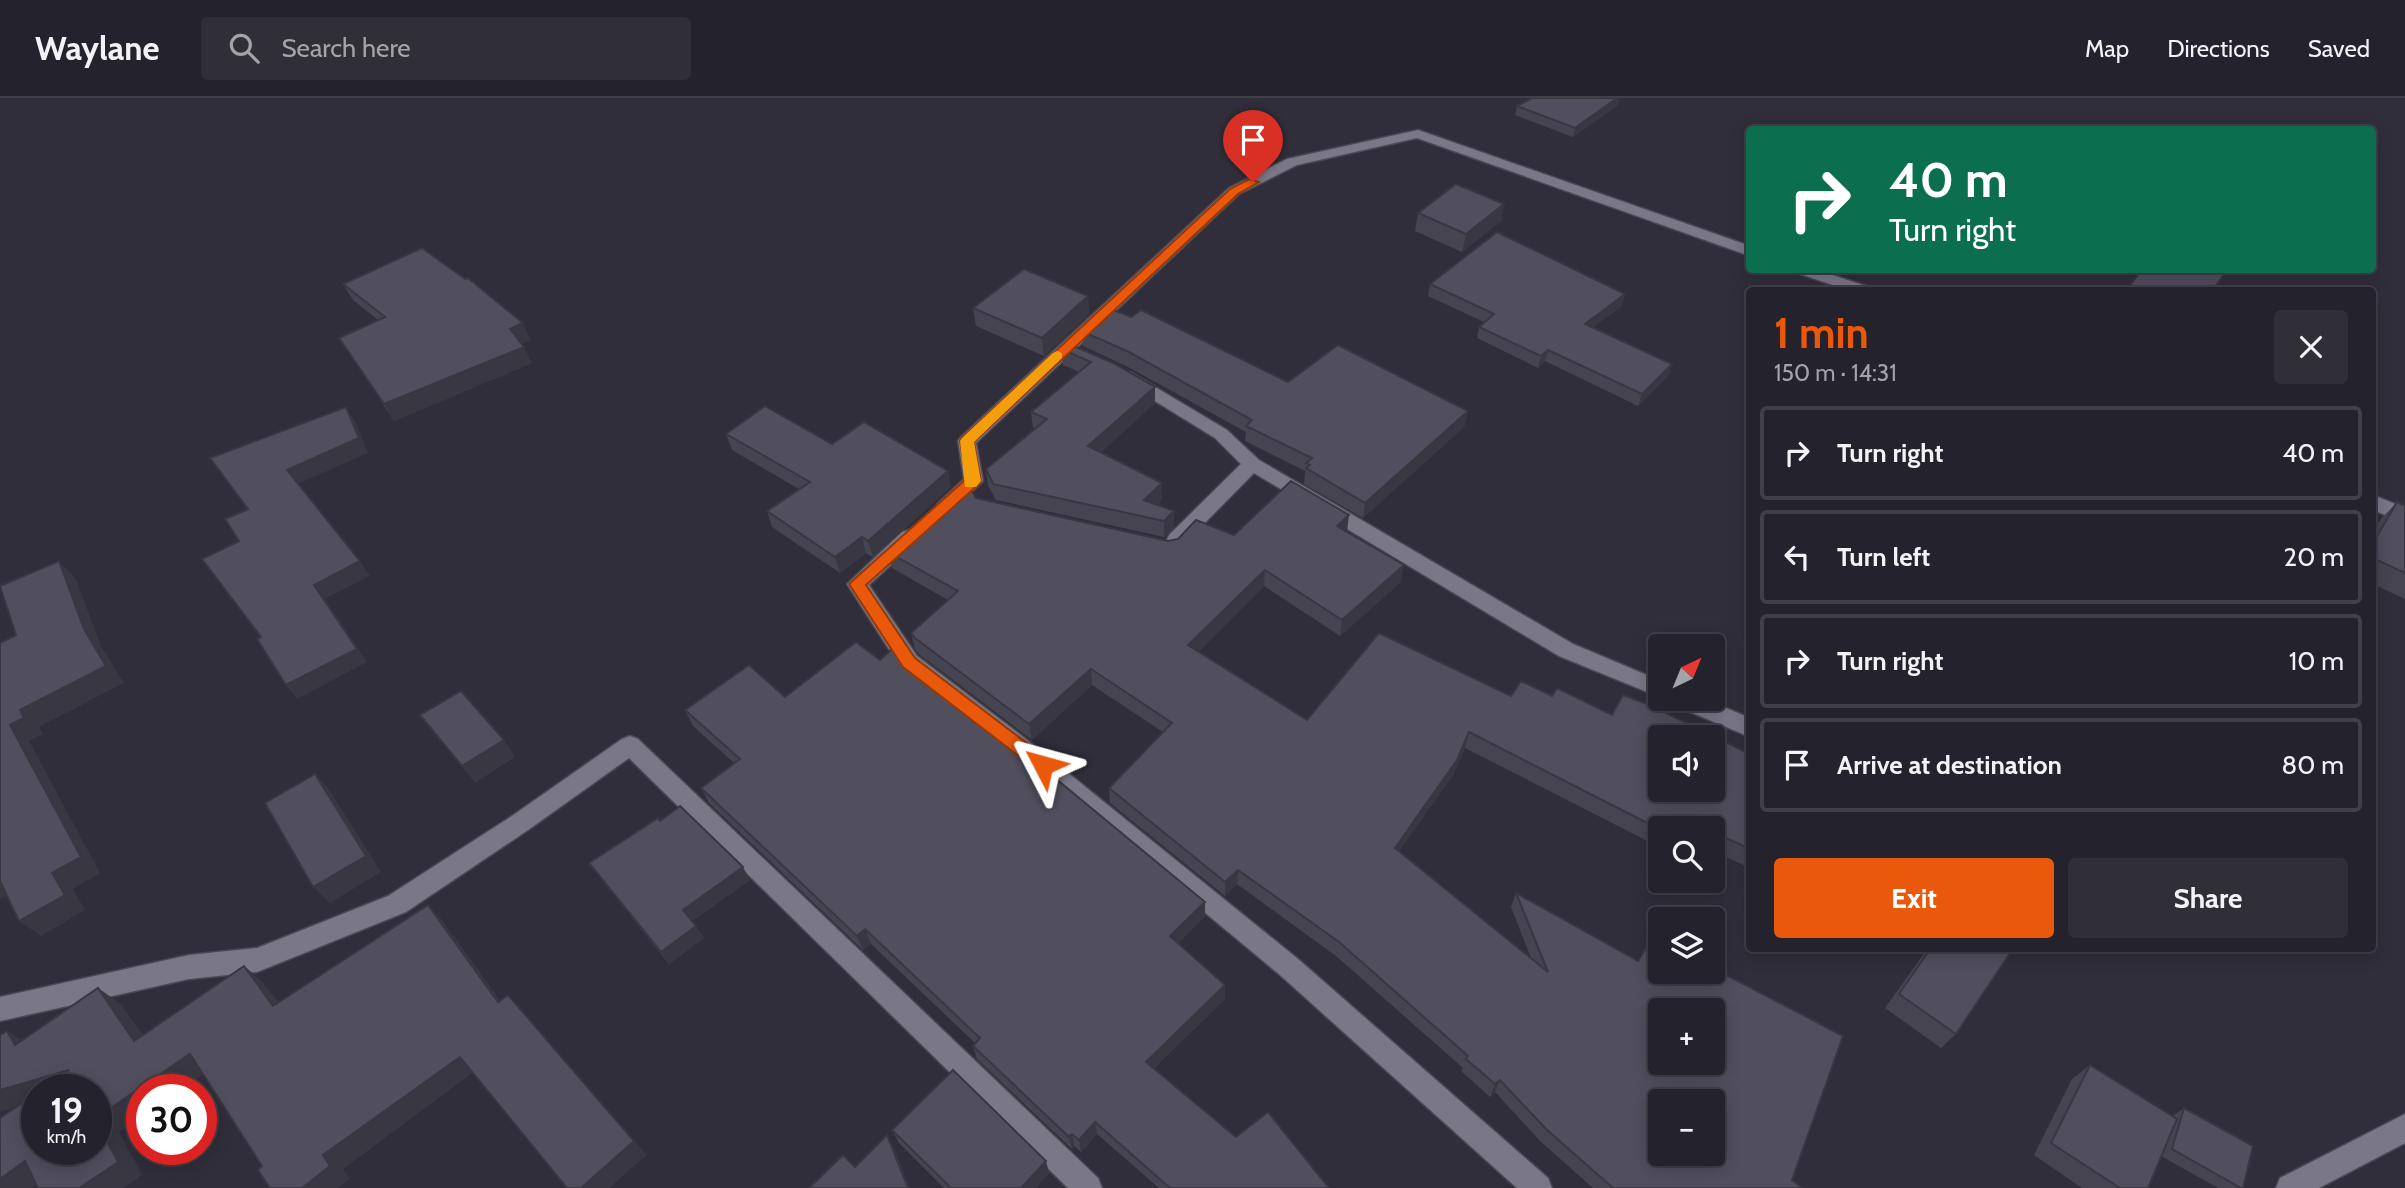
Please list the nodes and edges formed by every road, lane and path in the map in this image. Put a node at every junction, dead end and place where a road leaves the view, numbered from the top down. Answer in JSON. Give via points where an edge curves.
{"nodes":[{"id":1,"x":1746,"y":250,"type":"edge"},
{"id":2,"x":1812,"y":273,"type":"edge"},
{"id":3,"x":1854,"y":287,"type":"edge"},
{"id":4,"x":1065,"y":348,"type":"junction"},
{"id":5,"x":1090,"y":357,"type":"edge"},
{"id":6,"x":1114,"y":368,"type":"edge"},
{"id":7,"x":1252,"y":464,"type":"junction"},
{"id":8,"x":2376,"y":503,"type":"edge"},
{"id":9,"x":2405,"y":516,"type":"edge"},
{"id":10,"x":1156,"y":545,"type":"edge"},
{"id":11,"x":1648,"y":685,"type":"edge"},
{"id":12,"x":1710,"y":711,"type":"edge"},
{"id":13,"x":1746,"y":726,"type":"edge"},
{"id":14,"x":0,"y":1009,"type":"edge"},
{"id":15,"x":2405,"y":1128,"type":"edge"},
{"id":16,"x":1088,"y":1188,"type":"edge"},
{"id":17,"x":1538,"y":1188,"type":"edge"},
{"id":18,"x":2290,"y":1188,"type":"edge"}],
"edges":[{"from":1,"to":4,"type":"street","via":[[1418,134],[1292,162],[1234,191]]},
{"from":2,"to":3,"type":"street"},
{"from":4,"to":5,"type":"street"},
{"from":4,"to":17,"type":"street","via":[[967,441],[978,489],[930,519],[857,584],[909,662],[1022,748],[1289,967]]},
{"from":6,"to":7,"type":"street","via":[[1221,434]]},
{"from":7,"to":10,"type":"street","via":[[1169,548]]},
{"from":7,"to":11,"type":"street","via":[[1566,650]]},
{"from":8,"to":9,"type":"street"},
{"from":12,"to":13,"type":"street"},
{"from":14,"to":16,"type":"street","via":[[189,967],[257,960],[397,904],[630,746]]},
{"from":15,"to":18,"type":"street"}]}
